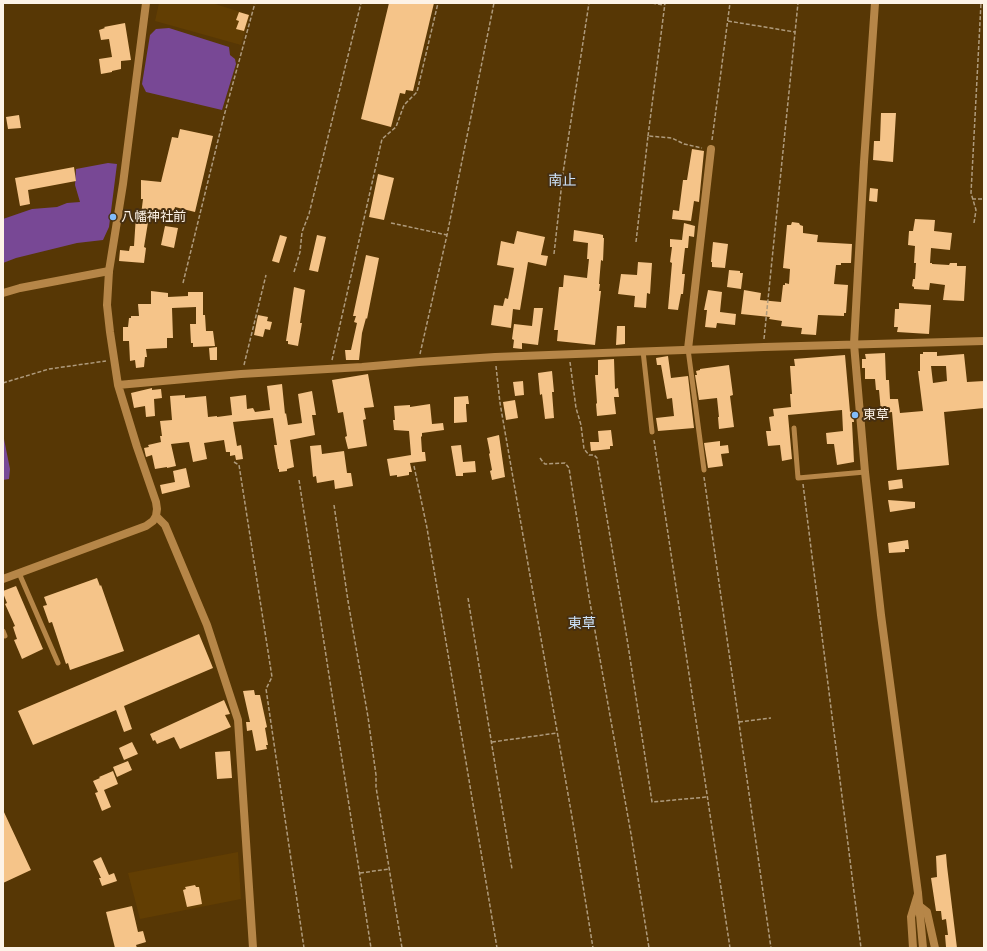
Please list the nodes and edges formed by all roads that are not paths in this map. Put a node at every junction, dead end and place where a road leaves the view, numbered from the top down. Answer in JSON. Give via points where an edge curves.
{"nodes":[{"id":1,"x":146,"y":3,"type":"edge"},
{"id":2,"x":875,"y":3,"type":"edge"},
{"id":3,"x":711,"y":149,"type":"road end"},
{"id":4,"x":109,"y":272,"type":"junction"},
{"id":5,"x":3,"y":293,"type":"edge"},
{"id":6,"x":984,"y":341,"type":"edge"},
{"id":7,"x":854,"y":344,"type":"junction"},
{"id":8,"x":688,"y":349,"type":"junction"},
{"id":9,"x":643,"y":351,"type":"junction"},
{"id":10,"x":118,"y":385,"type":"junction"},
{"id":11,"x":794,"y":428,"type":"dead end"},
{"id":12,"x":652,"y":432,"type":"road end"},
{"id":13,"x":704,"y":470,"type":"road end"},
{"id":14,"x":865,"y":472,"type":"junction"},
{"id":15,"x":156,"y":516,"type":"junction"},
{"id":16,"x":19,"y":573,"type":"junction"},
{"id":17,"x":3,"y":579,"type":"edge"},
{"id":18,"x":58,"y":663,"type":"dead end"},
{"id":19,"x":918,"y":894,"type":"junction"},
{"id":20,"x":918,"y":905,"type":"junction"},
{"id":21,"x":253,"y":948,"type":"edge"},
{"id":22,"x":913,"y":948,"type":"edge"},
{"id":23,"x":923,"y":948,"type":"edge"},
{"id":24,"x":935,"y":948,"type":"edge"}],
"edges":[{"from":1,"to":4,"type":"street"},
{"from":2,"to":7,"type":"street"},
{"from":3,"to":8,"type":"street"},
{"from":4,"to":5,"type":"street"},
{"from":4,"to":10,"type":"street","via":[[107,305]]},
{"from":6,"to":7,"type":"street"},
{"from":7,"to":8,"type":"street"},
{"from":7,"to":14,"type":"street"},
{"from":8,"to":9,"type":"street"},
{"from":8,"to":13,"type":"lane"},
{"from":9,"to":10,"type":"street","via":[[495,357]]},
{"from":9,"to":12,"type":"lane"},
{"from":10,"to":15,"type":"street","via":[[156,502]]},
{"from":11,"to":14,"type":"lane","via":[[798,478]]},
{"from":14,"to":19,"type":"street"},
{"from":15,"to":16,"type":"street","via":[[146,526]]},
{"from":15,"to":21,"type":"street","via":[[165,525],[207,625],[238,720]]},
{"from":16,"to":17,"type":"street"},
{"from":16,"to":18,"type":"lane"},
{"from":19,"to":20,"type":"street"},
{"from":19,"to":22,"type":"street","via":[[911,917]]},
{"from":20,"to":23,"type":"street"},
{"from":20,"to":24,"type":"street","via":[[927,912]]}]}
